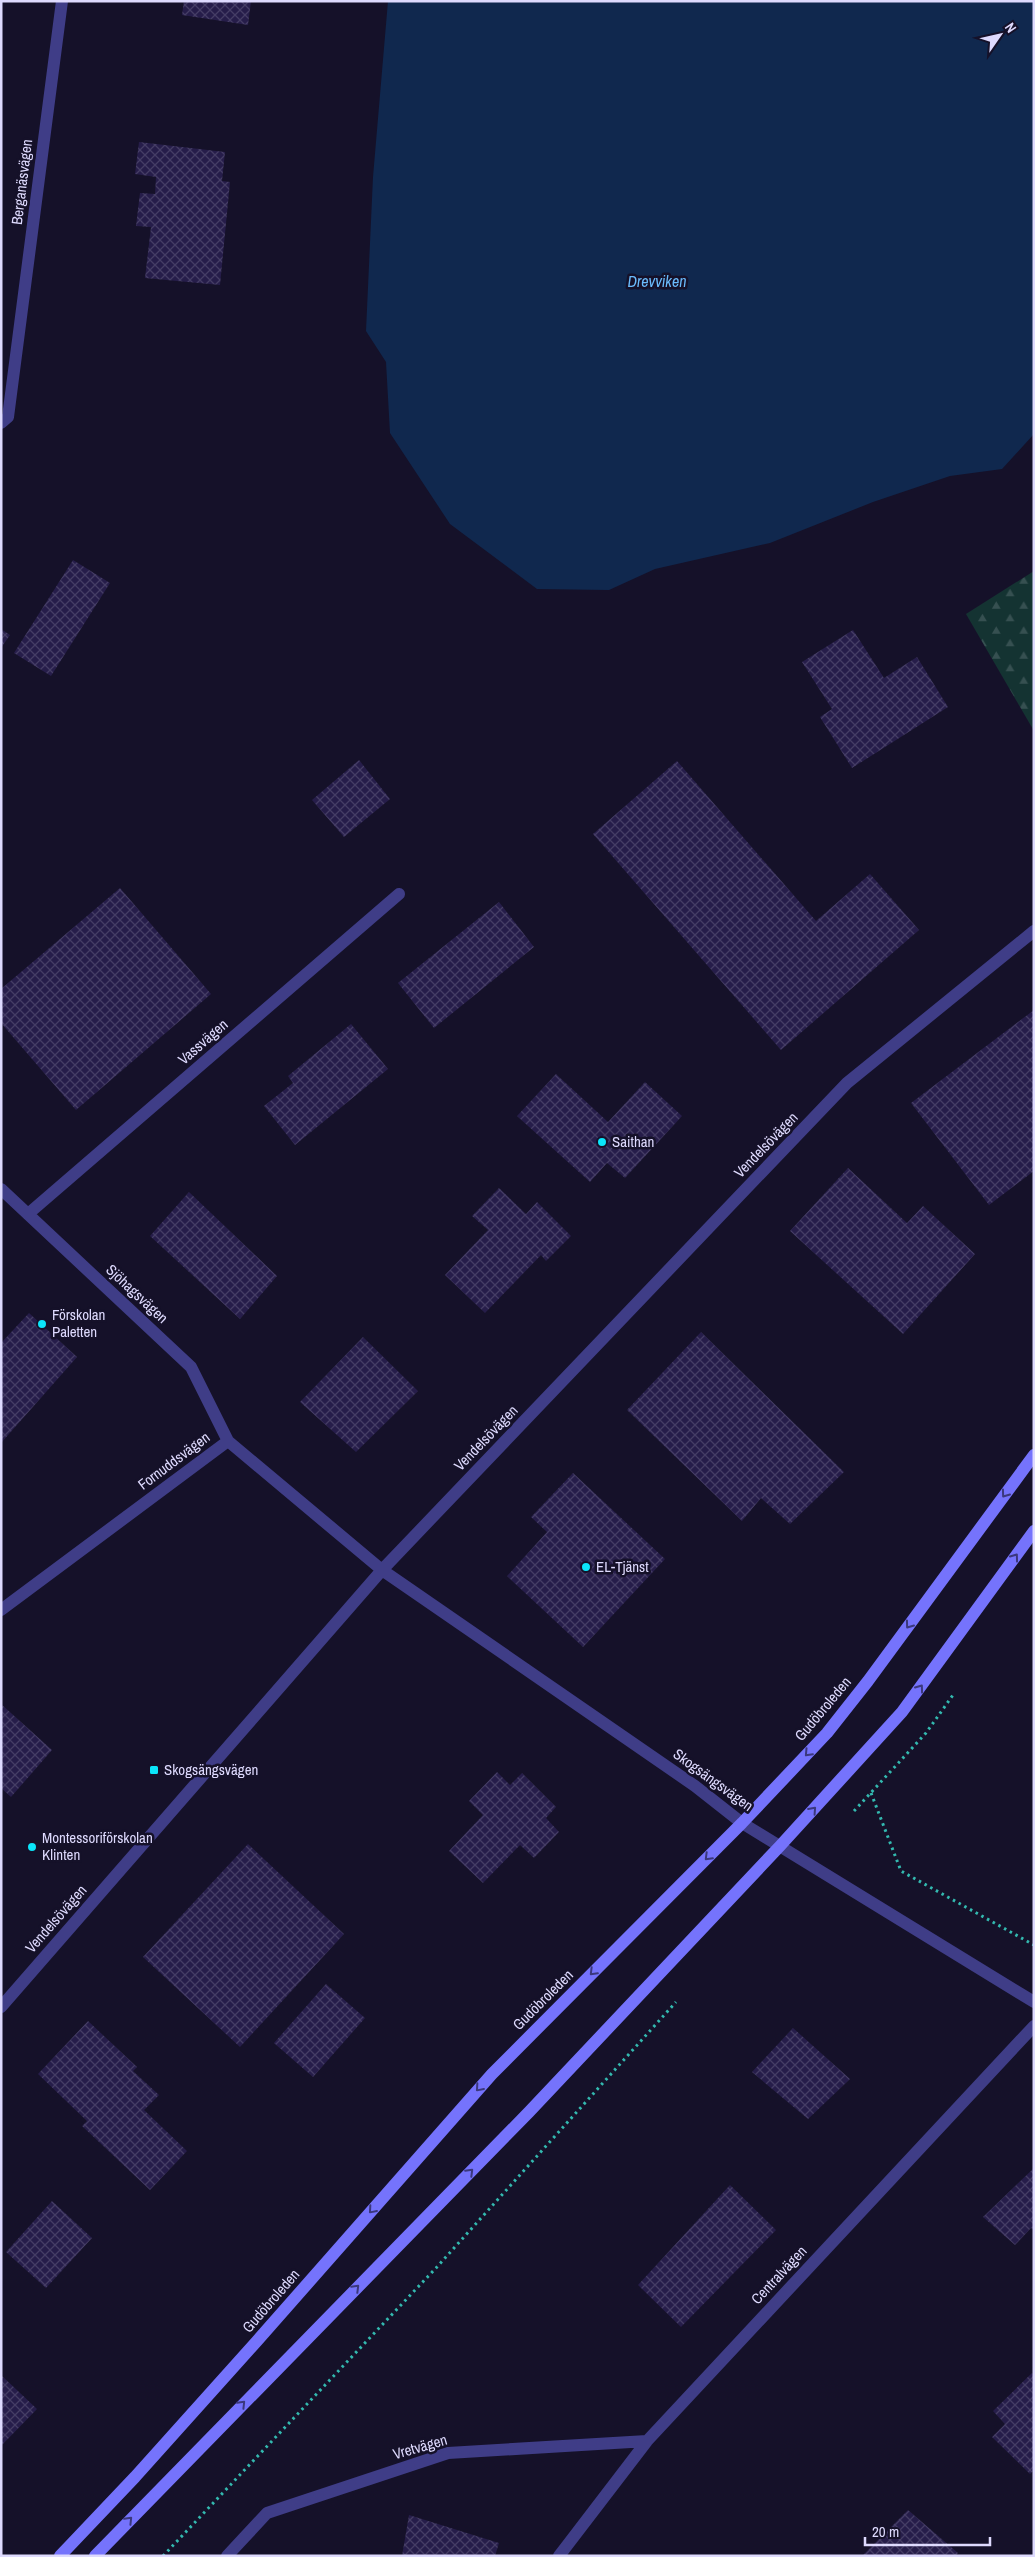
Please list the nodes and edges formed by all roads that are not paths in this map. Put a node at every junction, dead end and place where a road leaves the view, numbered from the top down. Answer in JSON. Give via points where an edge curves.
{"nodes":[{"id":1,"x":62,"y":1,"type":"edge"},
{"id":2,"x":1,"y":423,"type":"edge"},
{"id":3,"x":399,"y":894,"type":"dead end"},
{"id":4,"x":1034,"y":931,"type":"edge"},
{"id":5,"x":1,"y":1189,"type":"edge"},
{"id":6,"x":28,"y":1214,"type":"junction"},
{"id":7,"x":228,"y":1440,"type":"junction"},
{"id":8,"x":1034,"y":1455,"type":"edge"},
{"id":9,"x":1034,"y":1531,"type":"edge"},
{"id":10,"x":382,"y":1570,"type":"junction"},
{"id":11,"x":1,"y":1610,"type":"edge"},
{"id":12,"x":742,"y":1823,"type":"junction"},
{"id":13,"x":780,"y":1846,"type":"junction"},
{"id":14,"x":1034,"y":2002,"type":"edge"},
{"id":15,"x":1,"y":2007,"type":"edge"},
{"id":16,"x":1034,"y":2026,"type":"edge"},
{"id":17,"x":648,"y":2441,"type":"junction"},
{"id":18,"x":60,"y":2556,"type":"edge"},
{"id":19,"x":95,"y":2556,"type":"edge"},
{"id":20,"x":227,"y":2556,"type":"edge"},
{"id":21,"x":559,"y":2556,"type":"edge"}],
"edges":[{"from":1,"to":2,"type":"street","name":"Berganäsvägen","via":[[8,417]]},
{"from":3,"to":6,"type":"street","name":"Vassvägen"},
{"from":4,"to":10,"type":"street","name":"Vendelsövägen","via":[[847,1082]]},
{"from":5,"to":6,"type":"street","name":"Sjöhagsvägen"},
{"from":6,"to":7,"type":"street","name":"Sjöhagsvägen","via":[[191,1367]]},
{"from":7,"to":10,"type":"street","name":"Fornuddsvägen"},
{"from":7,"to":11,"type":"street","name":"Fornuddsvägen"},
{"from":8,"to":12,"type":"main road","name":"Gudöbroleden","one_way":true,"via":[[827,1733]]},
{"from":13,"to":9,"type":"main road","one_way":true,"via":[[902,1712]]},
{"from":10,"to":12,"type":"street","name":"Skogsängsvägen","via":[[695,1786]]},
{"from":10,"to":15,"type":"street","name":"Vendelsövägen"},
{"from":12,"to":13,"type":"street","name":"Skogsängsvägen"},
{"from":12,"to":18,"type":"main road","name":"Gudöbroleden","one_way":true,"via":[[492,2074],[257,2341]]},
{"from":13,"to":14,"type":"street","name":"Skogsängsvägen"},
{"from":19,"to":13,"type":"main road","one_way":true,"via":[[529,2112]]},
{"from":16,"to":17,"type":"street","name":"Centralvägen"},
{"from":17,"to":20,"type":"street","name":"Vretvägen","via":[[448,2453],[267,2513]]},
{"from":17,"to":21,"type":"street","name":"Centralvägen"}]}
